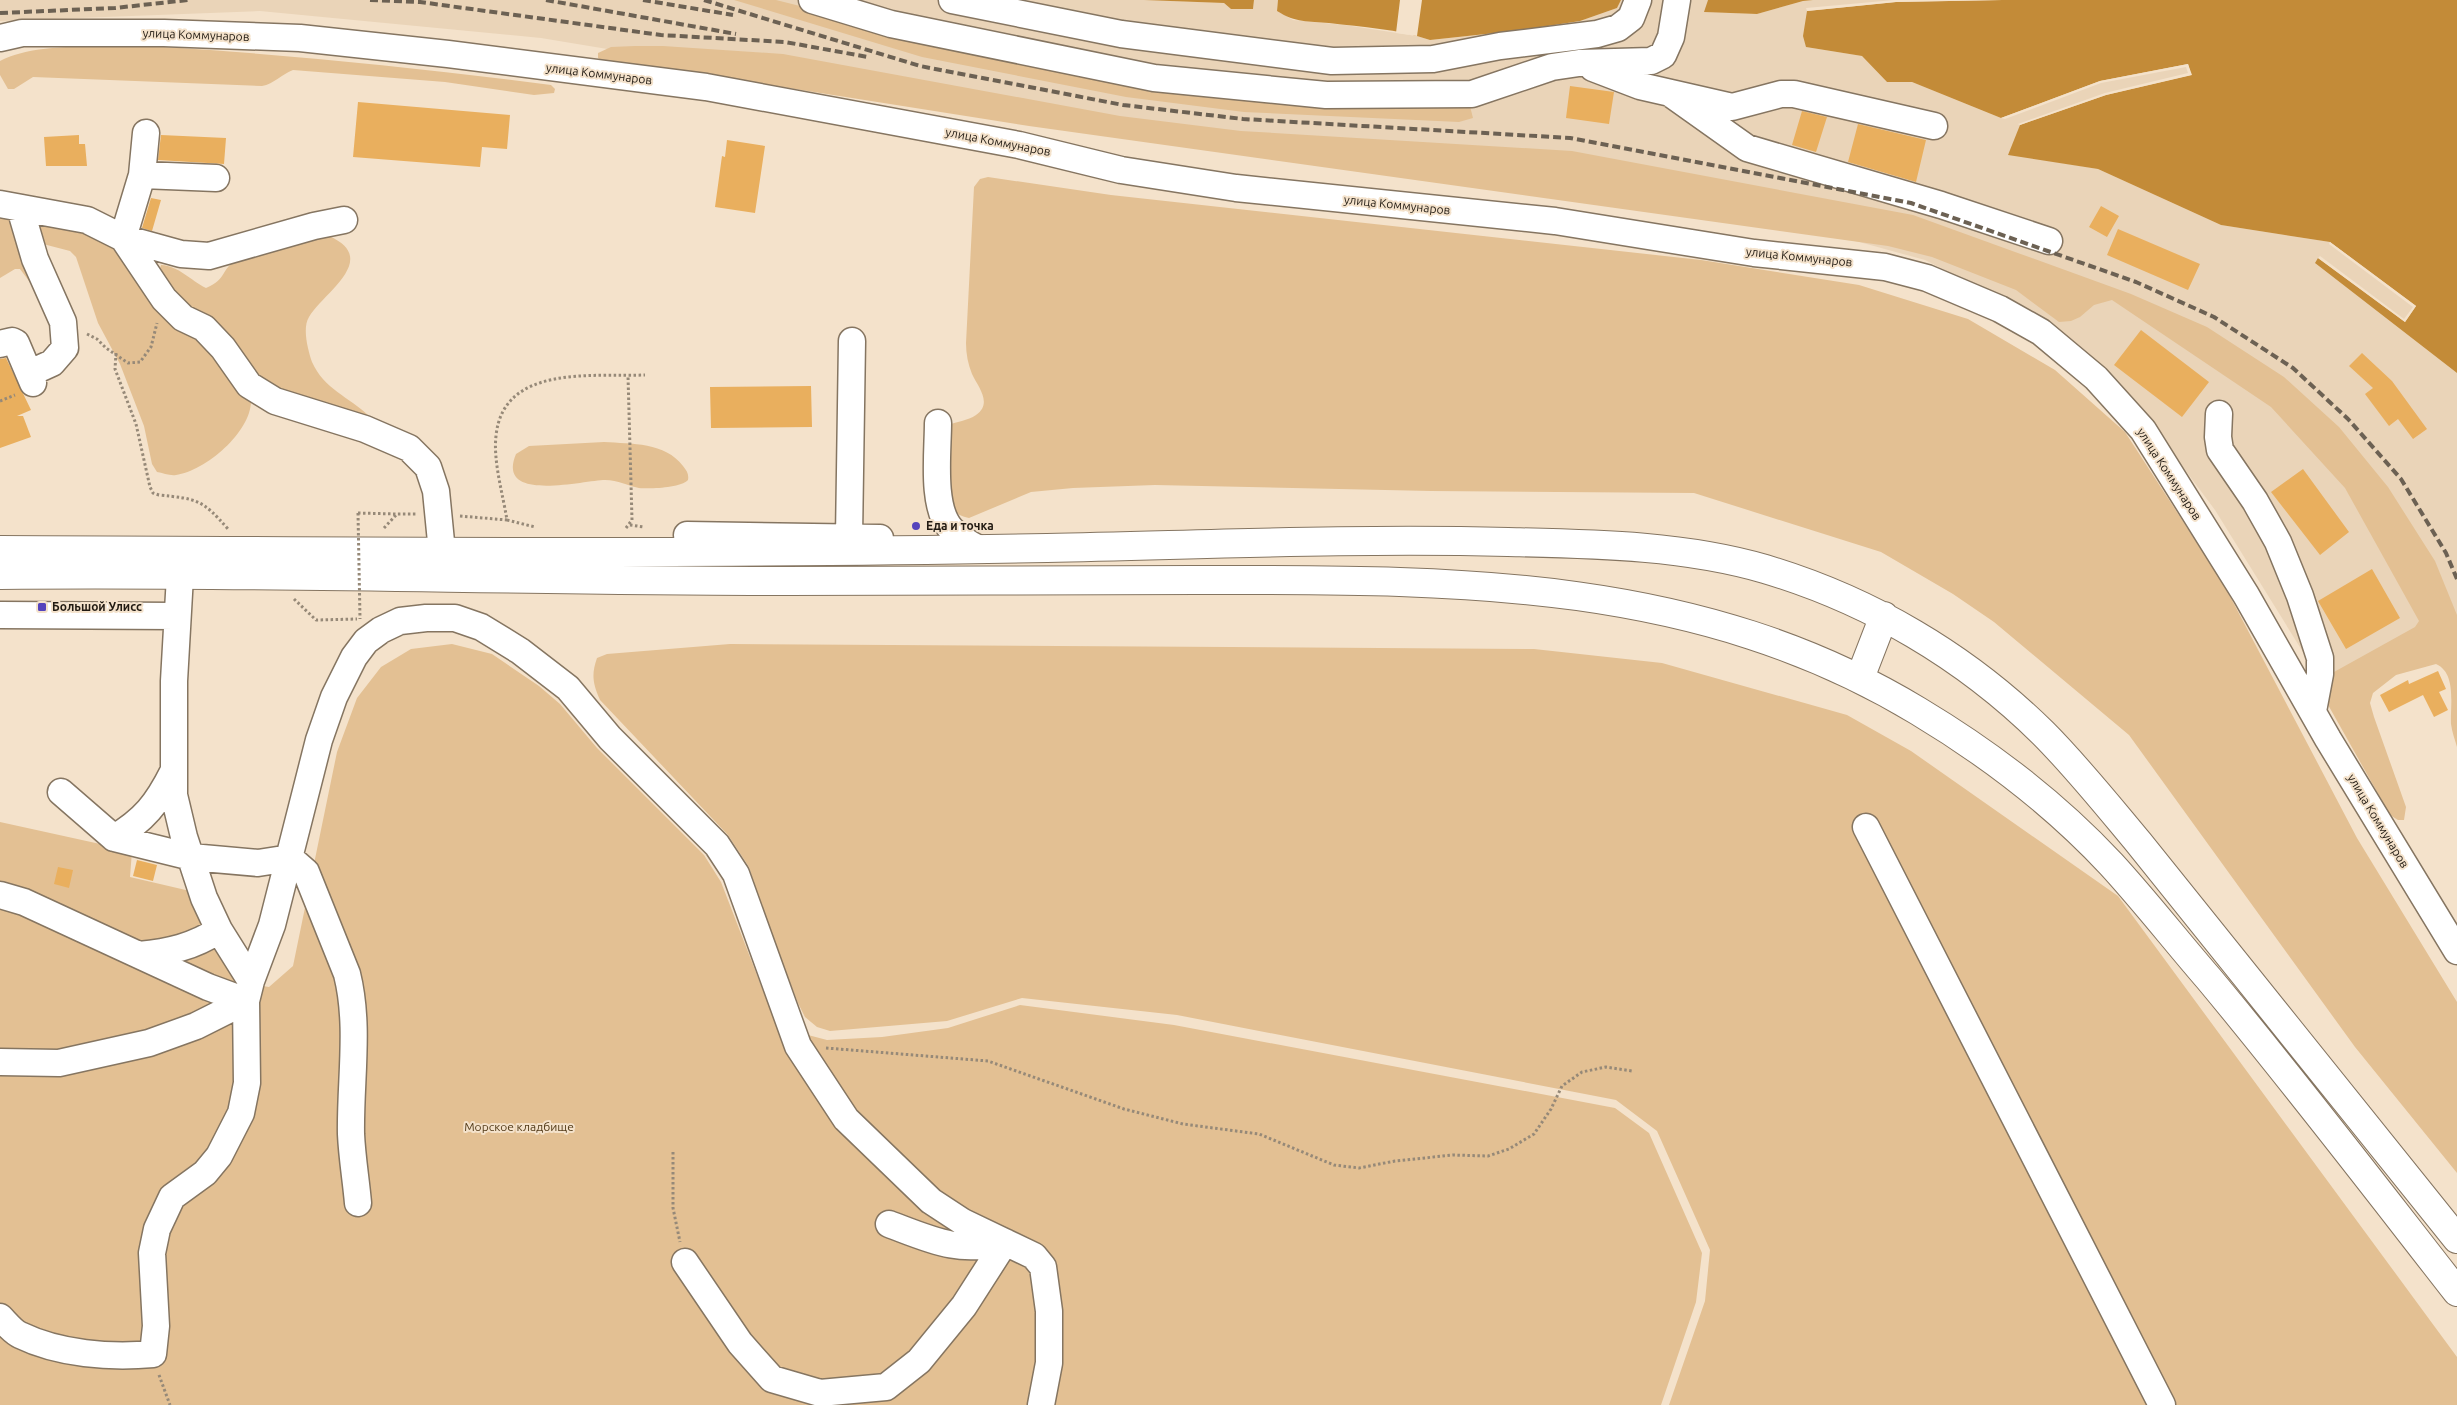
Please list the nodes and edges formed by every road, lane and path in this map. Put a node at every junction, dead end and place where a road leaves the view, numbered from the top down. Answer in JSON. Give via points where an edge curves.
{"nodes":[{"id":1,"x":952,"y":0,"type":"edge"},
{"id":2,"x":1638,"y":0,"type":"edge"},
{"id":3,"x":1677,"y":0,"type":"edge"},
{"id":4,"x":820,"y":1,"type":"edge"},
{"id":5,"x":0,"y":38,"type":"edge"},
{"id":6,"x":1579,"y":63,"type":"junction"},
{"id":7,"x":1671,"y":94,"type":"junction"},
{"id":8,"x":1934,"y":126,"type":"dead end"},
{"id":9,"x":146,"y":133,"type":"dead end"},
{"id":10,"x":142,"y":175,"type":"junction"},
{"id":11,"x":216,"y":178,"type":"dead end"},
{"id":12,"x":10,"y":206,"type":"edge"},
{"id":13,"x":344,"y":220,"type":"dead end"},
{"id":14,"x":123,"y":238,"type":"junction"},
{"id":15,"x":2049,"y":241,"type":"dead end"},
{"id":16,"x":164,"y":299,"type":"junction"},
{"id":17,"x":63,"y":322,"type":"junction"},
{"id":18,"x":852,"y":341,"type":"dead end"},
{"id":19,"x":0,"y":344,"type":"edge"},
{"id":20,"x":116,"y":353,"type":"junction"},
{"id":21,"x":645,"y":375,"type":"dead end"},
{"id":22,"x":628,"y":376,"type":"junction"},
{"id":23,"x":2219,"y":414,"type":"dead end"},
{"id":24,"x":938,"y":423,"type":"dead end"},
{"id":25,"x":397,"y":514,"type":"junction"},
{"id":26,"x":438,"y":515,"type":"junction"},
{"id":27,"x":507,"y":520,"type":"junction"},
{"id":28,"x":544,"y":528,"type":"dead end"},
{"id":29,"x":619,"y":530,"type":"dead end"},
{"id":30,"x":379,"y":531,"type":"dead end"},
{"id":31,"x":233,"y":535,"type":"dead end"},
{"id":32,"x":687,"y":535,"type":"dead end"},
{"id":33,"x":358,"y":536,"type":"dead end"},
{"id":34,"x":367,"y":536,"type":"dead end"},
{"id":35,"x":849,"y":537,"type":"junction"},
{"id":36,"x":970,"y":544,"type":"junction"},
{"id":37,"x":0,"y":550,"type":"edge"},
{"id":38,"x":442,"y":552,"type":"junction"},
{"id":39,"x":0,"y":575,"type":"edge"},
{"id":40,"x":180,"y":576,"type":"junction"},
{"id":41,"x":0,"y":615,"type":"edge"},
{"id":42,"x":176,"y":616,"type":"junction"},
{"id":43,"x":1884,"y":616,"type":"junction"},
{"id":44,"x":316,"y":620,"type":"dead end"},
{"id":45,"x":1860,"y":678,"type":"junction"},
{"id":46,"x":2313,"y":711,"type":"junction"},
{"id":47,"x":173,"y":772,"type":"junction"},
{"id":48,"x":61,"y":792,"type":"dead end"},
{"id":49,"x":1866,"y":827,"type":"dead end"},
{"id":50,"x":114,"y":838,"type":"junction"},
{"id":51,"x":191,"y":857,"type":"junction"},
{"id":52,"x":290,"y":858,"type":"junction"},
{"id":53,"x":0,"y":896,"type":"edge"},
{"id":54,"x":219,"y":930,"type":"junction"},
{"id":55,"x":2457,"y":951,"type":"edge"},
{"id":56,"x":138,"y":955,"type":"junction"},
{"id":57,"x":248,"y":991,"type":"junction"},
{"id":58,"x":798,"y":1046,"type":"junction"},
{"id":59,"x":0,"y":1062,"type":"edge"},
{"id":60,"x":1632,"y":1071,"type":"dead end"},
{"id":61,"x":673,"y":1152,"type":"dead end"},
{"id":62,"x":358,"y":1203,"type":"dead end"},
{"id":63,"x":889,"y":1224,"type":"dead end"},
{"id":64,"x":2457,"y":1239,"type":"edge"},
{"id":65,"x":1005,"y":1242,"type":"junction"},
{"id":66,"x":685,"y":1262,"type":"joint"},
{"id":67,"x":2457,"y":1292,"type":"edge"},
{"id":68,"x":0,"y":1317,"type":"edge"},
{"id":69,"x":160,"y":1378,"type":"dead end"},
{"id":70,"x":886,"y":1387,"type":"junction"},
{"id":71,"x":821,"y":1399,"type":"edge"},
{"id":72,"x":170,"y":1405,"type":"edge"},
{"id":73,"x":866,"y":1405,"type":"edge"},
{"id":74,"x":1041,"y":1405,"type":"edge"},
{"id":75,"x":2162,"y":1405,"type":"edge"}],
"edges":[{"from":1,"to":2,"type":"street","via":[[1121,34],[1332,61],[1433,59],[1500,46],[1598,34],[1618,28],[1631,18]]},
{"from":3,"to":6,"type":"street","via":[[1671,36],[1663,55],[1651,62]]},
{"from":4,"to":6,"type":"street","via":[[891,24],[1154,78],[1326,95],[1472,94],[1552,67]]},
{"from":5,"to":46,"type":"street","name":"улица Коммунаров","via":[[22,33],[164,33],[300,38],[448,54],[706,88],[1019,145],[1121,170],[1236,188],[1555,221],[1754,252],[1885,267],[1927,278],[2000,308],[2041,332],[2096,378],[2130,415],[2143,430],[2246,595]]},
{"from":6,"to":7,"type":"street"},
{"from":7,"to":8,"type":"street","via":[[1732,107],[1780,94],[1794,94]]},
{"from":7,"to":15,"type":"street","via":[[1747,148],[1941,205]]},
{"from":9,"to":10,"type":"street"},
{"from":10,"to":11,"type":"street"},
{"from":10,"to":14,"type":"street"},
{"from":12,"to":14,"type":"street","via":[[87,220]]},
{"from":12,"to":17,"type":"street"},
{"from":13,"to":14,"type":"street","via":[[208,256],[181,254]]},
{"from":14,"to":16,"type":"street"},
{"from":16,"to":20,"type":"path","via":[[150,347],[140,362],[128,364]]},
{"from":16,"to":26,"type":"street","via":[[183,318],[204,328],[223,348],[249,385],[275,401],[365,429],[409,448],[428,467],[436,491]]},
{"from":17,"to":19,"type":"street","via":[[65,348],[52,364],[32,378],[16,343]]},
{"from":17,"to":20,"type":"path"},
{"from":18,"to":35,"type":"street"},
{"from":20,"to":31,"type":"path","via":[[115,369],[136,424],[153,493],[200,502],[210,508]]},
{"from":21,"to":22,"type":"path"},
{"from":22,"to":27,"type":"path","via":[[540,381],[525,388],[508,405],[498,426],[496,447]]},
{"from":22,"to":29,"type":"path","via":[[632,520],[625,529]]},
{"from":23,"to":46,"type":"street","via":[[2220,450],[2278,542],[2320,658]]},
{"from":24,"to":36,"type":"street","via":[[940,508],[944,519]]},
{"from":25,"to":26,"type":"path"},
{"from":25,"to":30,"type":"path"},
{"from":25,"to":44,"type":"path","bridge":true,"via":[[358,513],[360,619]]},
{"from":26,"to":27,"type":"path"},
{"from":26,"to":38,"type":"street"},
{"from":27,"to":28,"type":"path"},
{"from":32,"to":35,"type":"street"},
{"from":33,"to":34,"type":"path"},
{"from":35,"to":36,"type":"street"},
{"from":36,"to":38,"type":"highway","via":[[773,554]]},
{"from":36,"to":43,"type":"highway","via":[[1446,540],[1639,548],[1706,556],[1763,569],[1817,587]]},
{"from":37,"to":38,"type":"highway"},
{"from":39,"to":40,"type":"highway"},
{"from":40,"to":42,"type":"street"},
{"from":40,"to":45,"type":"highway","via":[[1445,582],[1633,604],[1739,630]]},
{"from":41,"to":42,"type":"street"},
{"from":42,"to":47,"type":"street"},
{"from":43,"to":45,"type":"highway"},
{"from":43,"to":64,"type":"highway","via":[[1954,658],[1994,689],[2056,747],[2139,843]]},
{"from":45,"to":67,"type":"highway","via":[[1921,712],[2016,777],[2113,866],[2255,1035]]},
{"from":46,"to":55,"type":"street","name":"улица Коммунаров"},
{"from":47,"to":50,"type":"street","via":[[160,799],[145,816]]},
{"from":47,"to":51,"type":"street","via":[[174,796]]},
{"from":48,"to":50,"type":"street"},
{"from":49,"to":75,"type":"street"},
{"from":50,"to":51,"type":"street"},
{"from":51,"to":52,"type":"street","via":[[258,862]]},
{"from":51,"to":54,"type":"street","via":[[204,898]]},
{"from":52,"to":57,"type":"street","via":[[272,925]]},
{"from":52,"to":58,"type":"street","via":[[328,714],[354,657],[366,642],[400,621],[454,618],[481,627],[527,656],[568,688],[610,738],[717,845],[736,874]]},
{"from":52,"to":62,"type":"street","via":[[306,872],[350,988],[352,1134]]},
{"from":53,"to":56,"type":"street","via":[[24,902]]},
{"from":54,"to":56,"type":"street","via":[[194,945],[172,952]]},
{"from":54,"to":57,"type":"street"},
{"from":56,"to":57,"type":"street"},
{"from":57,"to":59,"type":"street","via":[[196,1026],[149,1043],[59,1063]]},
{"from":57,"to":68,"type":"street","via":[[247,1083],[241,1113],[205,1174],[172,1197],[157,1229],[152,1253],[156,1326],[153,1354],[123,1357],[62,1348],[19,1335]]},
{"from":58,"to":60,"type":"path","via":[[988,1061],[1124,1109],[1183,1124],[1259,1134],[1334,1165],[1359,1168],[1395,1160],[1488,1156],[1508,1149],[1534,1134],[1562,1086],[1582,1072],[1606,1067]]},
{"from":58,"to":65,"type":"street","via":[[846,1119],[932,1201],[963,1222]]},
{"from":61,"to":66,"type":"path","via":[[673,1208]]},
{"from":63,"to":65,"type":"street","via":[[961,1247]]},
{"from":65,"to":70,"type":"street","via":[[964,1306],[919,1361]]},
{"from":65,"to":74,"type":"street","via":[[1034,1256],[1043,1267],[1049,1311],[1049,1363]]},
{"from":66,"to":71,"type":"street","via":[[740,1343],[772,1379]]},
{"from":69,"to":72,"type":"path"},
{"from":70,"to":71,"type":"street"},
{"from":70,"to":73,"type":"street"}]}
